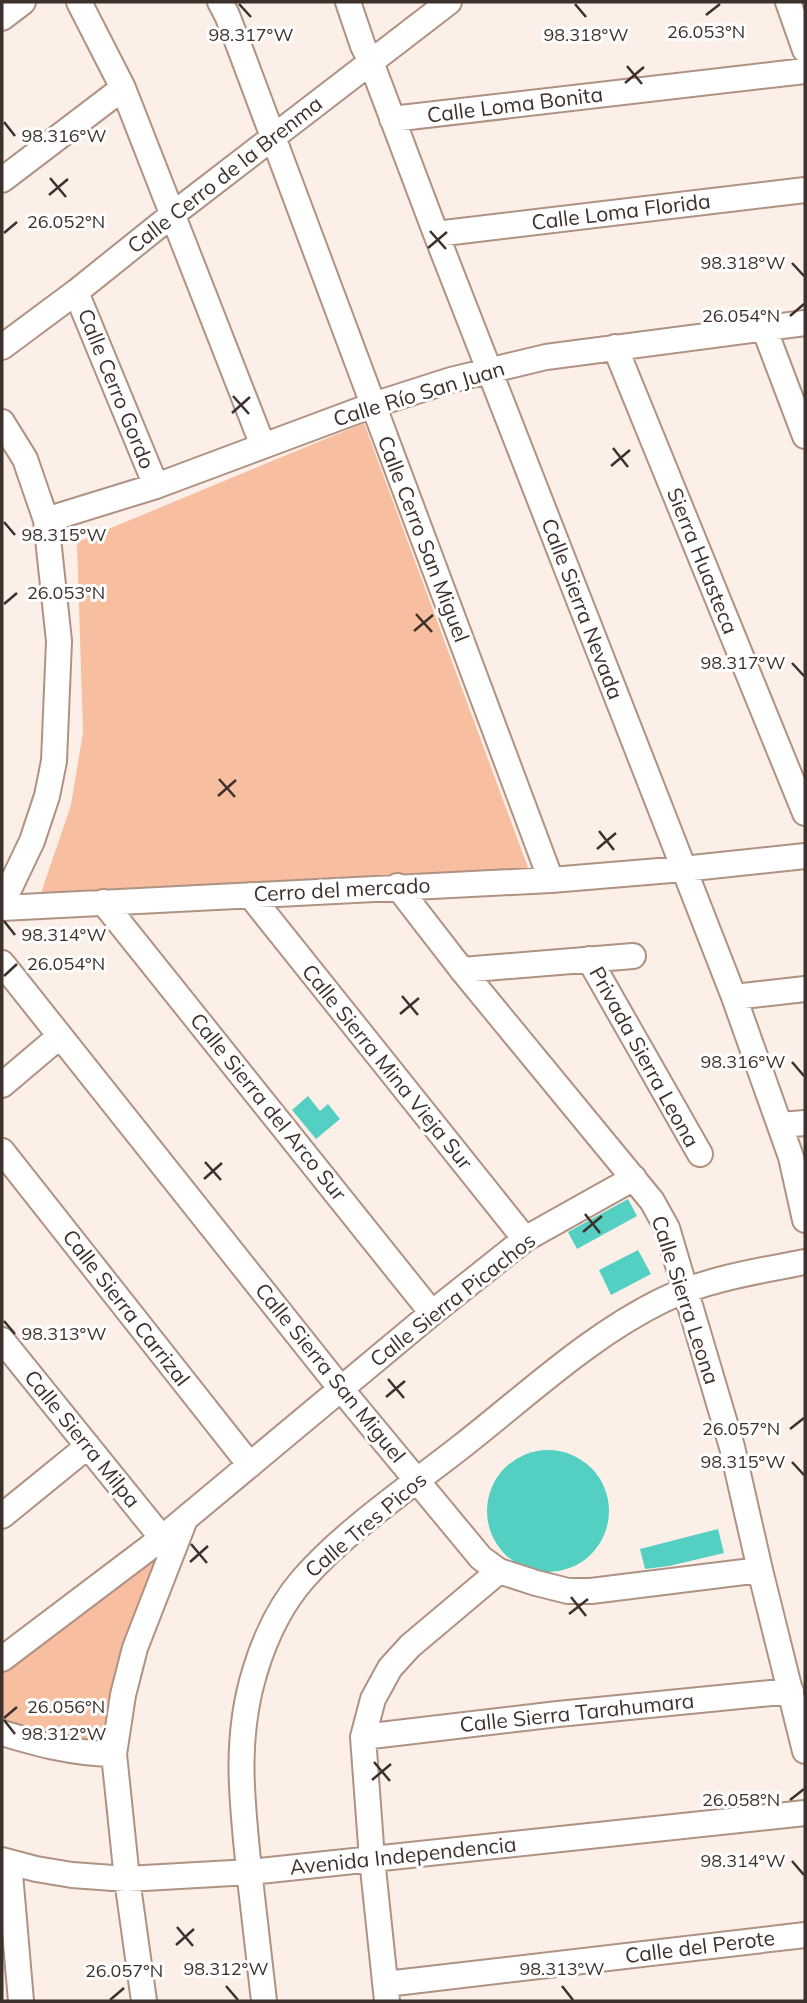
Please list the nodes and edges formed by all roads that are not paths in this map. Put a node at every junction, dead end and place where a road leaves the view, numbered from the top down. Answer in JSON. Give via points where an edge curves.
{"nodes":[{"id":1,"x":23,"y":2,"type":"edge"},
{"id":2,"x":79,"y":2,"type":"edge"},
{"id":3,"x":220,"y":2,"type":"edge"},
{"id":4,"x":348,"y":2,"type":"edge"},
{"id":5,"x":449,"y":2,"type":"edge"},
{"id":6,"x":788,"y":2,"type":"edge"},
{"id":7,"x":2,"y":18,"type":"edge"},
{"id":8,"x":805,"y":50,"type":"edge"},
{"id":9,"x":371,"y":62,"type":"junction"},
{"id":10,"x":805,"y":71,"type":"edge"},
{"id":11,"x":123,"y":88,"type":"junction"},
{"id":12,"x":392,"y":119,"type":"junction"},
{"id":13,"x":273,"y":138,"type":"junction"},
{"id":14,"x":2,"y":180,"type":"edge"},
{"id":15,"x":805,"y":190,"type":"edge"},
{"id":16,"x":172,"y":215,"type":"junction"},
{"id":17,"x":436,"y":234,"type":"junction"},
{"id":18,"x":76,"y":292,"type":"junction"},
{"id":19,"x":805,"y":323,"type":"edge"},
{"id":20,"x":764,"y":328,"type":"junction"},
{"id":21,"x":2,"y":347,"type":"edge"},
{"id":22,"x":615,"y":347,"type":"junction"},
{"id":23,"x":490,"y":370,"type":"junction"},
{"id":24,"x":373,"y":405,"type":"junction"},
{"id":25,"x":2,"y":422,"type":"edge"},
{"id":26,"x":805,"y":436,"type":"edge"},
{"id":27,"x":263,"y":446,"type":"junction"},
{"id":28,"x":156,"y":486,"type":"junction"},
{"id":29,"x":46,"y":520,"type":"junction"},
{"id":30,"x":805,"y":813,"type":"edge"},
{"id":31,"x":805,"y":856,"type":"edge"},
{"id":32,"x":683,"y":869,"type":"junction"},
{"id":33,"x":551,"y":880,"type":"junction"},
{"id":34,"x":397,"y":886,"type":"junction"},
{"id":35,"x":250,"y":895,"type":"junction"},
{"id":36,"x":103,"y":902,"type":"junction"},
{"id":37,"x":2,"y":906,"type":"edge"},
{"id":38,"x":634,"y":956,"type":"dead end"},
{"id":39,"x":589,"y":959,"type":"junction"},
{"id":40,"x":2,"y":963,"type":"edge"},
{"id":41,"x":462,"y":970,"type":"junction"},
{"id":42,"x":805,"y":989,"type":"edge"},
{"id":43,"x":734,"y":997,"type":"junction"},
{"id":44,"x":60,"y":1036,"type":"junction"},
{"id":45,"x":2,"y":1085,"type":"edge"},
{"id":46,"x":805,"y":1123,"type":"edge"},
{"id":47,"x":780,"y":1125,"type":"junction"},
{"id":48,"x":2,"y":1151,"type":"edge"},
{"id":49,"x":700,"y":1154,"type":"dead end"},
{"id":50,"x":634,"y":1178,"type":"junction"},
{"id":51,"x":805,"y":1220,"type":"edge"},
{"id":52,"x":525,"y":1239,"type":"junction"},
{"id":53,"x":805,"y":1262,"type":"edge"},
{"id":54,"x":684,"y":1291,"type":"junction"},
{"id":55,"x":432,"y":1313,"type":"junction"},
{"id":56,"x":5,"y":1351,"type":"edge"},
{"id":57,"x":341,"y":1389,"type":"junction"},
{"id":58,"x":88,"y":1446,"type":"junction"},
{"id":59,"x":250,"y":1465,"type":"junction"},
{"id":60,"x":417,"y":1481,"type":"junction"},
{"id":61,"x":2,"y":1516,"type":"edge"},
{"id":62,"x":186,"y":1518,"type":"junction"},
{"id":63,"x":162,"y":1538,"type":"junction"},
{"id":64,"x":760,"y":1570,"type":"junction"},
{"id":65,"x":499,"y":1572,"type":"junction"},
{"id":66,"x":2,"y":1659,"type":"edge"},
{"id":67,"x":791,"y":1691,"type":"junction"},
{"id":68,"x":2,"y":1733,"type":"edge"},
{"id":69,"x":363,"y":1737,"type":"junction"},
{"id":70,"x":805,"y":1752,"type":"edge"},
{"id":71,"x":114,"y":1754,"type":"junction"},
{"id":72,"x":805,"y":1814,"type":"edge"},
{"id":73,"x":372,"y":1860,"type":"junction"},
{"id":74,"x":5,"y":1861,"type":"edge"},
{"id":75,"x":250,"y":1872,"type":"junction"},
{"id":76,"x":127,"y":1880,"type":"junction"},
{"id":77,"x":805,"y":1935,"type":"edge"},
{"id":78,"x":386,"y":1992,"type":"edge"},
{"id":79,"x":14,"y":1994,"type":"edge"},
{"id":80,"x":145,"y":2001,"type":"edge"},
{"id":81,"x":264,"y":2001,"type":"edge"}],
"edges":[{"from":1,"to":7,"type":"street"},
{"from":2,"to":11,"type":"street"},
{"from":3,"to":13,"type":"street","name":"Calle Cerro San Miguel"},
{"from":4,"to":9,"type":"street","name":"Calle Sierra Nevada"},
{"from":5,"to":9,"type":"street","name":"Calle Cerro de la Brenma"},
{"from":6,"to":8,"type":"street"},
{"from":9,"to":12,"type":"street","name":"Calle Sierra Nevada"},
{"from":9,"to":13,"type":"street","name":"Calle Cerro de la Brenma"},
{"from":10,"to":12,"type":"street","name":"Calle Loma Bonita"},
{"from":11,"to":14,"type":"street"},
{"from":11,"to":16,"type":"street"},
{"from":12,"to":17,"type":"street","name":"Calle Sierra Nevada"},
{"from":13,"to":16,"type":"street","name":"Calle Cerro de la Brenma"},
{"from":13,"to":24,"type":"street","name":"Calle Cerro San Miguel"},
{"from":15,"to":17,"type":"street","name":"Calle Loma Florida"},
{"from":16,"to":18,"type":"street","name":"Calle Cerro de la Brenma"},
{"from":16,"to":27,"type":"street"},
{"from":17,"to":23,"type":"street","name":"Calle Sierra Nevada"},
{"from":18,"to":21,"type":"street","name":"Calle Cerro de la Brenma"},
{"from":18,"to":28,"type":"street","name":"Calle Cerro Gordo"},
{"from":19,"to":20,"type":"street","name":"Calle Río San Juan"},
{"from":20,"to":22,"type":"street","name":"Calle Río San Juan"},
{"from":20,"to":26,"type":"street"},
{"from":22,"to":23,"type":"street","name":"Calle Río San Juan"},
{"from":22,"to":30,"type":"street","name":"Sierra Huasteca"},
{"from":23,"to":24,"type":"street","name":"Calle Río San Juan"},
{"from":23,"to":32,"type":"street","name":"Calle Sierra Nevada"},
{"from":24,"to":27,"type":"street","name":"Calle Río San Juan"},
{"from":24,"to":33,"type":"street","name":"Calle Cerro San Miguel"},
{"from":25,"to":29,"type":"street","via":[[25,459]]},
{"from":27,"to":28,"type":"street","name":"Calle Río San Juan"},
{"from":28,"to":29,"type":"street","name":"Calle Río San Juan"},
{"from":29,"to":37,"type":"street","via":[[59,642],[54,761],[32,841]]},
{"from":31,"to":32,"type":"street","name":"Cerro del mercado"},
{"from":32,"to":33,"type":"street","name":"Cerro del mercado"},
{"from":32,"to":43,"type":"street","name":"Calle Sierra Nevada"},
{"from":33,"to":34,"type":"street","name":"Cerro del mercado"},
{"from":34,"to":35,"type":"street","name":"Cerro del mercado"},
{"from":34,"to":41,"type":"street","name":"Calle Sierra Leona"},
{"from":35,"to":36,"type":"street","name":"Cerro del mercado"},
{"from":35,"to":52,"type":"street","name":"Calle Sierra Mina Vieja Sur"},
{"from":36,"to":37,"type":"street","name":"Cerro del mercado"},
{"from":36,"to":55,"type":"street","name":"Calle Sierra del Arco Sur"},
{"from":38,"to":39,"type":"street","name":"Privada Sierra Leona"},
{"from":39,"to":41,"type":"street","name":"Privada Sierra Leona"},
{"from":39,"to":49,"type":"street","name":"Privada Sierra Leona"},
{"from":40,"to":44,"type":"street","name":"Calle Sierra San Miguel"},
{"from":41,"to":50,"type":"street","name":"Calle Sierra Leona"},
{"from":42,"to":43,"type":"street"},
{"from":43,"to":47,"type":"street","name":"Calle Sierra Nevada"},
{"from":44,"to":45,"type":"street"},
{"from":44,"to":57,"type":"street","name":"Calle Sierra San Miguel"},
{"from":46,"to":47,"type":"street"},
{"from":47,"to":51,"type":"street","name":"Calle Sierra Nevada"},
{"from":48,"to":59,"type":"street","name":"Calle Sierra Carrizal"},
{"from":50,"to":52,"type":"street","name":"Calle Sierra Picachos"},
{"from":50,"to":54,"type":"street","name":"Calle Sierra Leona","via":[[667,1228]]},
{"from":52,"to":55,"type":"street","name":"Calle Sierra Picachos"},
{"from":53,"to":54,"type":"street","name":"Calle Tres Picos"},
{"from":54,"to":60,"type":"street","name":"Calle Tres Picos","via":[[629,1319],[585,1349]]},
{"from":54,"to":64,"type":"street","name":"Calle Sierra Leona","via":[[732,1447]]},
{"from":55,"to":57,"type":"street","name":"Calle Sierra Picachos"},
{"from":56,"to":58,"type":"street","name":"Calle Sierra Milpa"},
{"from":57,"to":59,"type":"street","name":"Calle Sierra Picachos"},
{"from":57,"to":60,"type":"street","name":"Calle Sierra San Miguel"},
{"from":58,"to":61,"type":"street"},
{"from":58,"to":63,"type":"street","name":"Calle Sierra Milpa"},
{"from":59,"to":62,"type":"street","name":"Calle Sierra Picachos"},
{"from":60,"to":65,"type":"street","name":"Calle Sierra San Miguel","via":[[481,1558]]},
{"from":60,"to":75,"type":"street","name":"Calle Tres Picos","via":[[329,1553],[303,1579],[274,1622],[245,1708],[240,1764]]},
{"from":62,"to":63,"type":"street","name":"Calle Sierra Picachos"},
{"from":62,"to":71,"type":"street","name":"Calle Sierra Picachos","via":[[135,1648],[122,1695]]},
{"from":63,"to":66,"type":"street","name":"Calle Sierra Picachos"},
{"from":64,"to":65,"type":"street","name":"Calle Sierra San Miguel","via":[[591,1591],[568,1591]]},
{"from":64,"to":67,"type":"street","name":"Calle Sierra Leona"},
{"from":65,"to":69,"type":"street","via":[[390,1668],[373,1699]]},
{"from":67,"to":69,"type":"street","name":"Calle Sierra Tarahumara"},
{"from":67,"to":70,"type":"street","name":"Calle Sierra Leona"},
{"from":68,"to":71,"type":"street","via":[[87,1754]]},
{"from":69,"to":73,"type":"street"},
{"from":71,"to":76,"type":"street","name":"Calle Sierra Picachos"},
{"from":72,"to":73,"type":"street","name":"Avenida Independencia"},
{"from":73,"to":75,"type":"street","name":"Avenida Independencia"},
{"from":73,"to":78,"type":"street"},
{"from":74,"to":76,"type":"street","name":"Avenida Independencia","via":[[72,1875]]},
{"from":74,"to":79,"type":"street"},
{"from":75,"to":76,"type":"street","name":"Avenida Independencia"},
{"from":75,"to":81,"type":"street","name":"Calle Tres Picos"},
{"from":76,"to":80,"type":"street","name":"Calle Sierra Picachos"},
{"from":77,"to":78,"type":"street","name":"Calle del Perote"}]}
